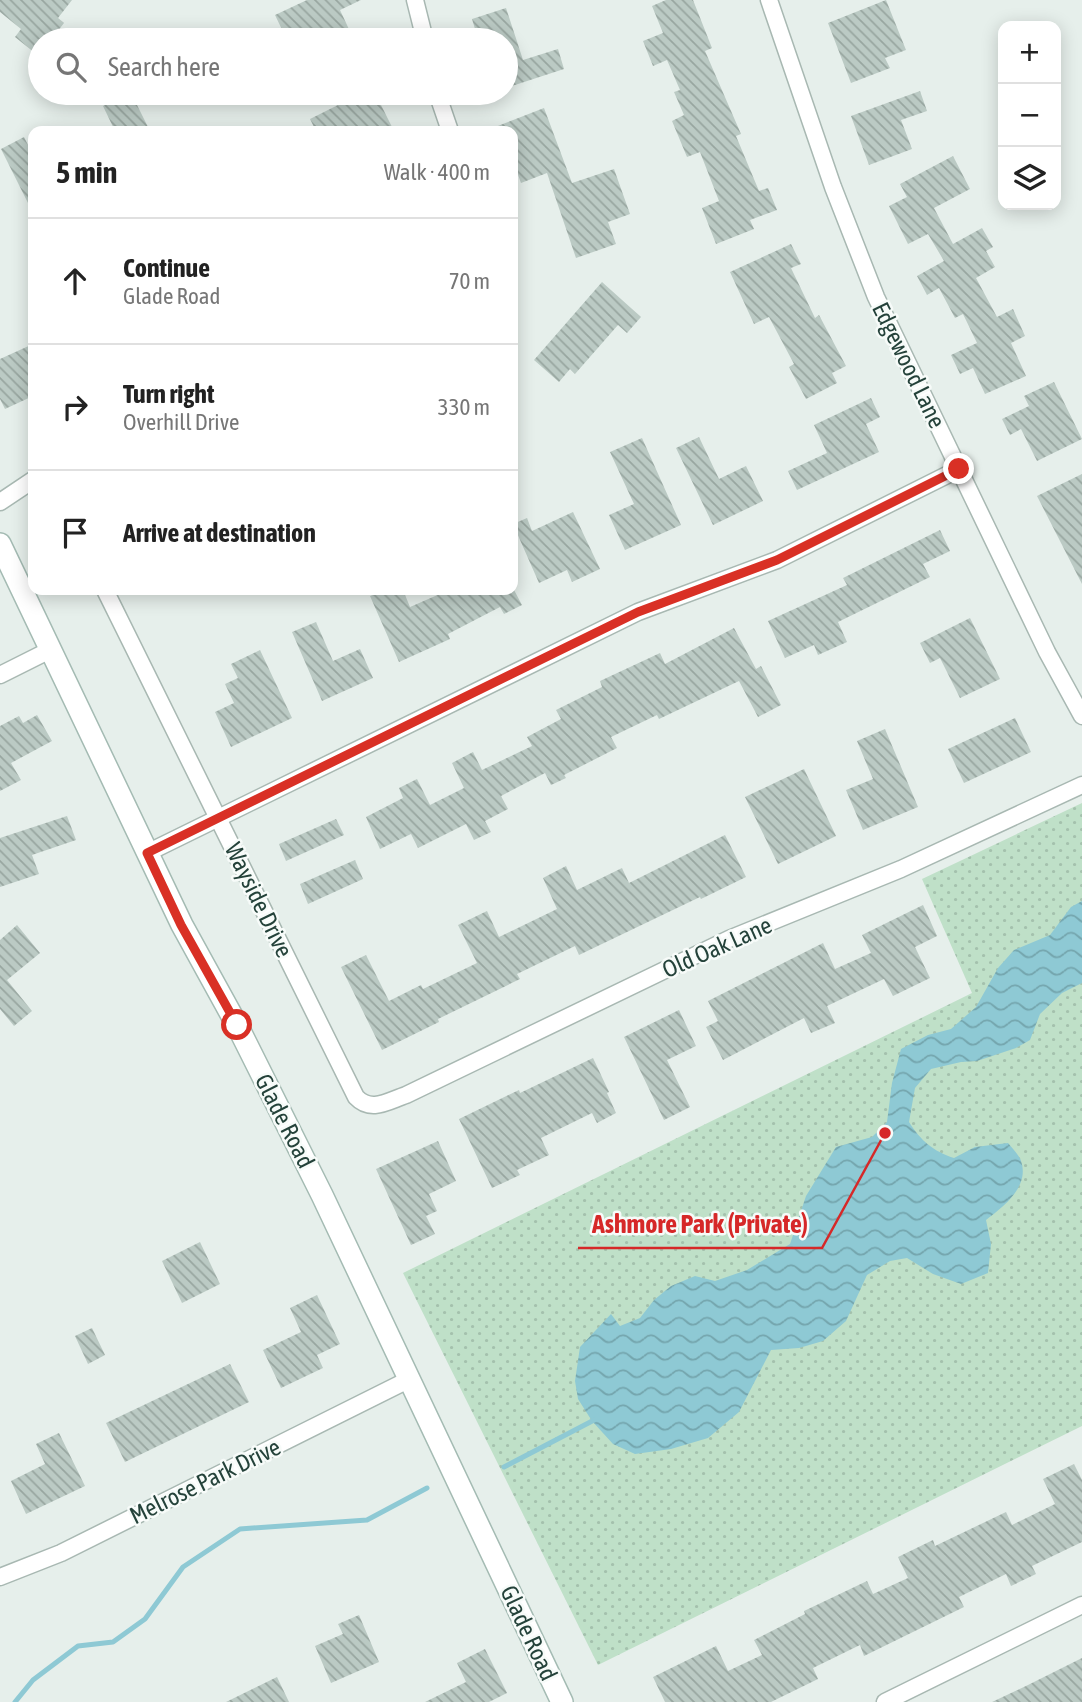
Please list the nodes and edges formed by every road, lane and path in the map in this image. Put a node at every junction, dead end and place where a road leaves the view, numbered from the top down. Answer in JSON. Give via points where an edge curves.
{"nodes":[{"id":1,"x":415,"y":0,"type":"edge"},
{"id":2,"x":769,"y":0,"type":"edge"},
{"id":3,"x":422,"y":28,"type":"edge"},
{"id":4,"x":441,"y":105,"type":"edge"},
{"id":5,"x":448,"y":126,"type":"edge"},
{"id":6,"x":959,"y":469,"type":"junction"},
{"id":7,"x":28,"y":483,"type":"edge"},
{"id":8,"x":0,"y":502,"type":"edge"},
{"id":9,"x":0,"y":544,"type":"edge"},
{"id":10,"x":108,"y":595,"type":"edge"},
{"id":11,"x":50,"y":650,"type":"junction"},
{"id":12,"x":0,"y":675,"type":"edge"},
{"id":13,"x":1082,"y":716,"type":"edge"},
{"id":14,"x":1082,"y":785,"type":"edge"},
{"id":15,"x":219,"y":818,"type":"junction"},
{"id":16,"x":147,"y":853,"type":"junction"},
{"id":17,"x":356,"y":1097,"type":"joint"},
{"id":18,"x":408,"y":1380,"type":"junction"},
{"id":19,"x":0,"y":1577,"type":"edge"},
{"id":20,"x":1082,"y":1605,"type":"edge"},
{"id":21,"x":562,"y":1702,"type":"edge"},
{"id":22,"x":885,"y":1702,"type":"edge"}],
"edges":[{"from":1,"to":3,"type":"street"},
{"from":2,"to":6,"type":"street","name":"Edgewood Lane","via":[[876,297]]},
{"from":4,"to":5,"type":"street"},
{"from":6,"to":13,"type":"street","name":"Edgewood Lane"},
{"from":6,"to":15,"type":"street","via":[[777,560],[638,612]]},
{"from":7,"to":8,"type":"street"},
{"from":9,"to":11,"type":"main road","name":"Glade Road"},
{"from":10,"to":15,"type":"street","name":"Wayside Drive"},
{"from":11,"to":12,"type":"street"},
{"from":11,"to":16,"type":"main road","name":"Glade Road"},
{"from":14,"to":17,"type":"street","name":"Old Oak Lane","via":[[901,869],[729,939],[406,1095],[374,1106]]},
{"from":15,"to":16,"type":"street"},
{"from":15,"to":17,"type":"street","name":"Wayside Drive"},
{"from":16,"to":18,"type":"main road","name":"Glade Road","via":[[302,1155]]},
{"from":18,"to":19,"type":"street","name":"Melrose Park Drive","via":[[61,1552]]},
{"from":18,"to":21,"type":"main road","name":"Glade Road"},
{"from":20,"to":22,"type":"street"}]}
